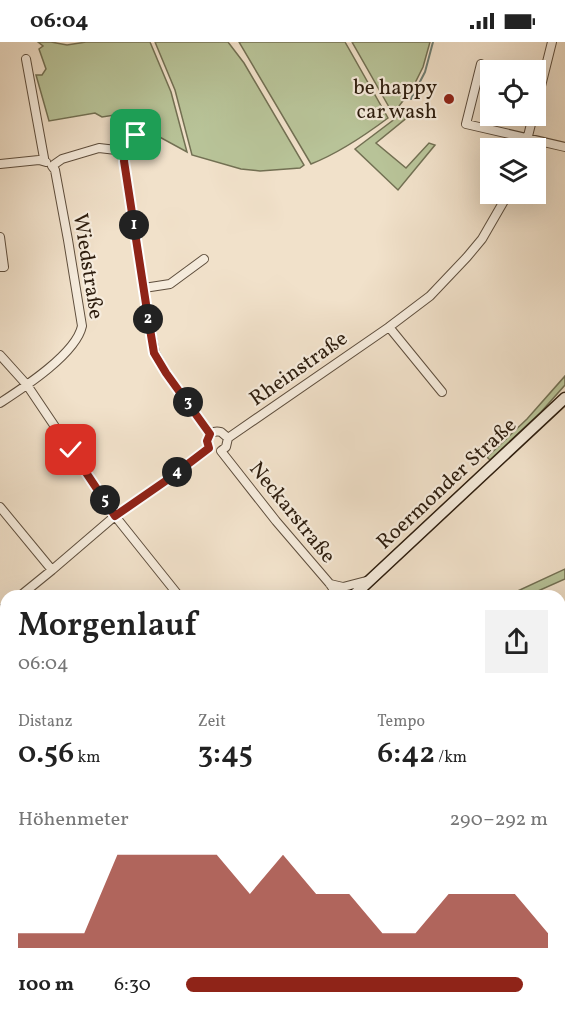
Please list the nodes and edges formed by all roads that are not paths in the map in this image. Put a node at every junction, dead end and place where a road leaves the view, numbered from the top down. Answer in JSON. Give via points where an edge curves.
{"nodes":[{"id":1,"x":552,"y":42,"type":"edge"},
{"id":2,"x":26,"y":59,"type":"dead end"},
{"id":3,"x":546,"y":66,"type":"edge"},
{"id":4,"x":480,"y":68,"type":"edge"},
{"id":5,"x":531,"y":126,"type":"edge"},
{"id":6,"x":143,"y":132,"type":"dead end"},
{"id":7,"x":528,"y":138,"type":"joint"},
{"id":8,"x":546,"y":142,"type":"edge"},
{"id":9,"x":565,"y":147,"type":"edge"},
{"id":10,"x":125,"y":151,"type":"junction"},
{"id":11,"x":43,"y":161,"type":"junction"},
{"id":12,"x":0,"y":164,"type":"edge"},
{"id":13,"x":52,"y":166,"type":"junction"},
{"id":14,"x":502,"y":204,"type":"edge"},
{"id":15,"x":0,"y":237,"type":"edge"},
{"id":16,"x":204,"y":259,"type":"dead end"},
{"id":17,"x":0,"y":267,"type":"edge"},
{"id":18,"x":144,"y":288,"type":"junction"},
{"id":19,"x":390,"y":327,"type":"junction"},
{"id":20,"x":0,"y":356,"type":"edge"},
{"id":21,"x":27,"y":385,"type":"junction"},
{"id":22,"x":442,"y":392,"type":"dead end"},
{"id":23,"x":565,"y":398,"type":"edge"},
{"id":24,"x":0,"y":403,"type":"edge"},
{"id":25,"x":210,"y":434,"type":"junction"},
{"id":26,"x":228,"y":438,"type":"junction"},
{"id":27,"x":209,"y":448,"type":"junction"},
{"id":28,"x":221,"y":451,"type":"junction"},
{"id":29,"x":0,"y":507,"type":"edge"},
{"id":30,"x":115,"y":516,"type":"junction"},
{"id":31,"x":52,"y":570,"type":"junction"},
{"id":32,"x":368,"y":580,"type":"junction"},
{"id":33,"x":330,"y":584,"type":"junction"},
{"id":34,"x":27,"y":590,"type":"edge"},
{"id":35,"x":175,"y":590,"type":"edge"},
{"id":36,"x":334,"y":590,"type":"edge"},
{"id":37,"x":359,"y":590,"type":"edge"}],
"edges":[{"from":1,"to":3,"type":"street"},
{"from":2,"to":11,"type":"street"},
{"from":4,"to":7,"type":"street","via":[[466,124]]},
{"from":5,"to":7,"type":"street"},
{"from":6,"to":10,"type":"street","via":[[136,135]]},
{"from":8,"to":9,"type":"street"},
{"from":10,"to":13,"type":"street","via":[[99,148]]},
{"from":10,"to":18,"type":"street"},
{"from":11,"to":12,"type":"street"},
{"from":11,"to":13,"type":"street"},
{"from":13,"to":21,"type":"street","name":"Wiedstraße","via":[[82,326],[65,353]]},
{"from":14,"to":19,"type":"street","name":"Rheinstraße","via":[[467,257],[430,296]]},
{"from":15,"to":17,"type":"street","via":[[4,267]]},
{"from":16,"to":18,"type":"street","via":[[170,284]]},
{"from":18,"to":25,"type":"street","via":[[154,353]]},
{"from":19,"to":22,"type":"street"},
{"from":19,"to":26,"type":"street","name":"Rheinstraße"},
{"from":20,"to":21,"type":"street"},
{"from":21,"to":24,"type":"street","name":"Wiedstraße"},
{"from":21,"to":30,"type":"street"},
{"from":23,"to":32,"type":"main road","name":"Roermonder Straße"},
{"from":25,"to":26,"type":"street","via":[[217,431]]},
{"from":25,"to":27,"type":"street"},
{"from":26,"to":28,"type":"street","name":"Rheinstraße"},
{"from":27,"to":28,"type":"street"},
{"from":27,"to":30,"type":"street"},
{"from":28,"to":33,"type":"street","name":"Neckarstraße"},
{"from":29,"to":31,"type":"street"},
{"from":30,"to":31,"type":"street"},
{"from":30,"to":35,"type":"street"},
{"from":31,"to":34,"type":"street"},
{"from":32,"to":33,"type":"street","via":[[343,587]]},
{"from":32,"to":37,"type":"main road","name":"Roermonder Straße"},
{"from":33,"to":36,"type":"street","name":"Neckarstraße"}]}
